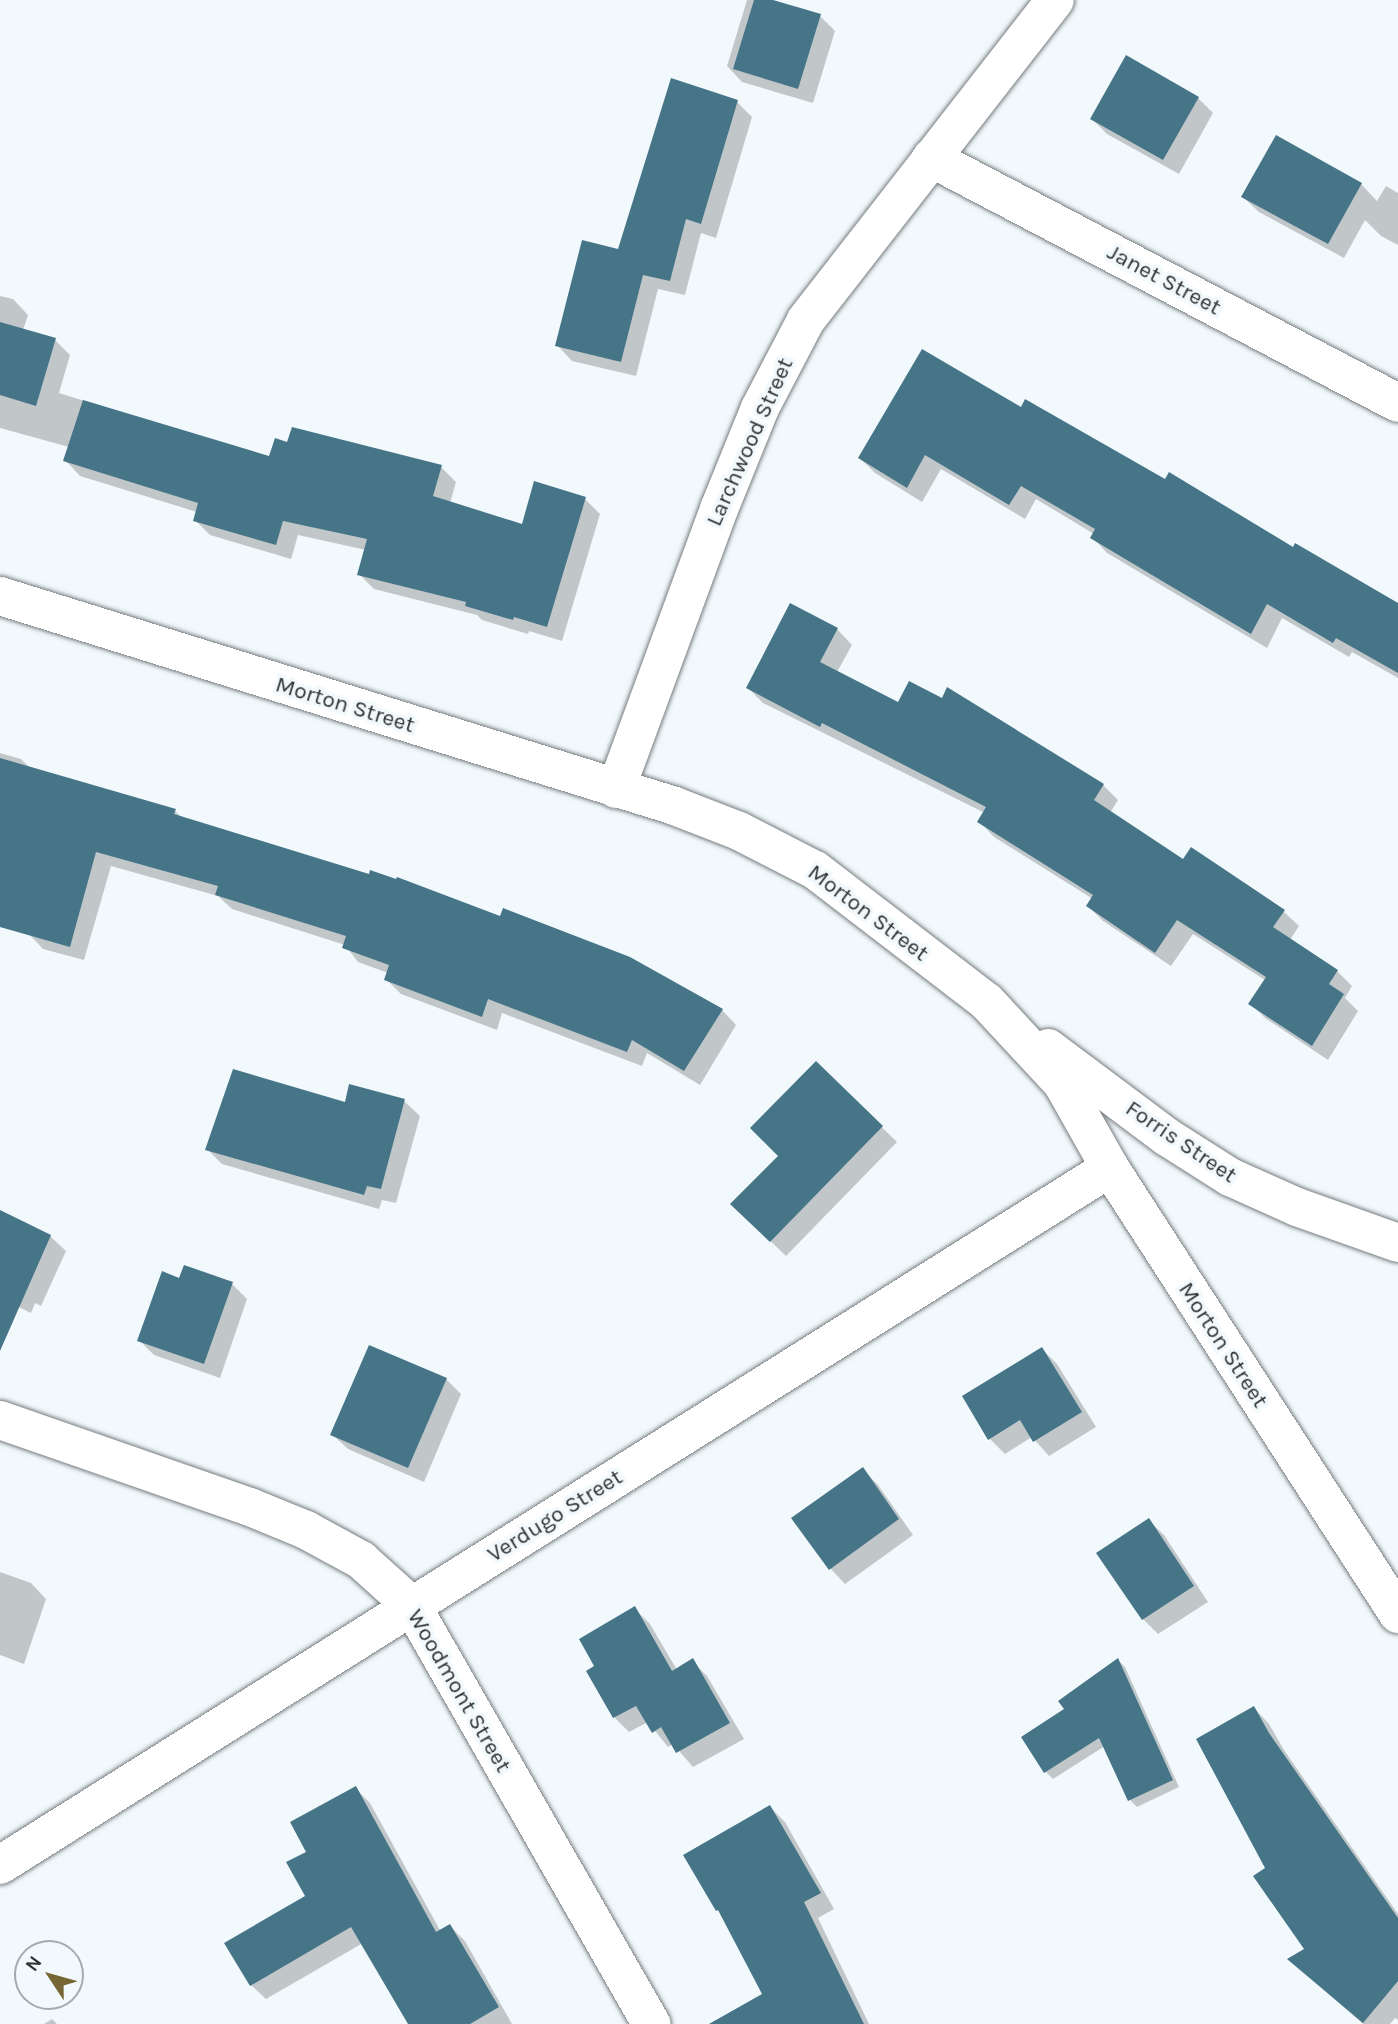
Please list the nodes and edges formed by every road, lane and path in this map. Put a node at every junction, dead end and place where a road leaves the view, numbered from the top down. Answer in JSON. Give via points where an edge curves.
{"nodes":[{"id":1,"x":1055,"y":0,"type":"edge"},
{"id":2,"x":931,"y":158,"type":"junction"},
{"id":3,"x":1398,"y":403,"type":"edge"},
{"id":4,"x":0,"y":596,"type":"edge"},
{"id":5,"x":616,"y":789,"type":"junction"},
{"id":6,"x":986,"y":1001,"type":"junction"},
{"id":7,"x":1110,"y":1168,"type":"junction"},
{"id":8,"x":1398,"y":1243,"type":"edge"},
{"id":9,"x":0,"y":1420,"type":"edge"},
{"id":10,"x":412,"y":1606,"type":"junction"},
{"id":11,"x":1398,"y":1614,"type":"edge"},
{"id":12,"x":0,"y":1865,"type":"edge"},
{"id":13,"x":651,"y":2024,"type":"edge"}],
"edges":[{"from":1,"to":2,"type":"street","name":"Larchwood Street"},
{"from":2,"to":3,"type":"street","name":"Janet Street"},
{"from":2,"to":5,"type":"street","name":"Larchwood Street","via":[[806,320],[760,408]]},
{"from":4,"to":5,"type":"street","name":"Morton Street"},
{"from":5,"to":6,"type":"street","name":"Morton Street","via":[[699,814],[816,870]]},
{"from":6,"to":7,"type":"street","name":"Morton Street","via":[[1062,1083]]},
{"from":6,"to":8,"type":"street","name":"Forris Street","via":[[1167,1136],[1230,1177],[1297,1208]]},
{"from":7,"to":10,"type":"street","name":"Verdugo Street"},
{"from":7,"to":11,"type":"street","name":"Morton Street"},
{"from":9,"to":10,"type":"street","name":"Woodmont Street","via":[[306,1531],[361,1560]]},
{"from":10,"to":12,"type":"street","name":"Verdugo Street"},
{"from":10,"to":13,"type":"street","name":"Woodmont Street"}]}
